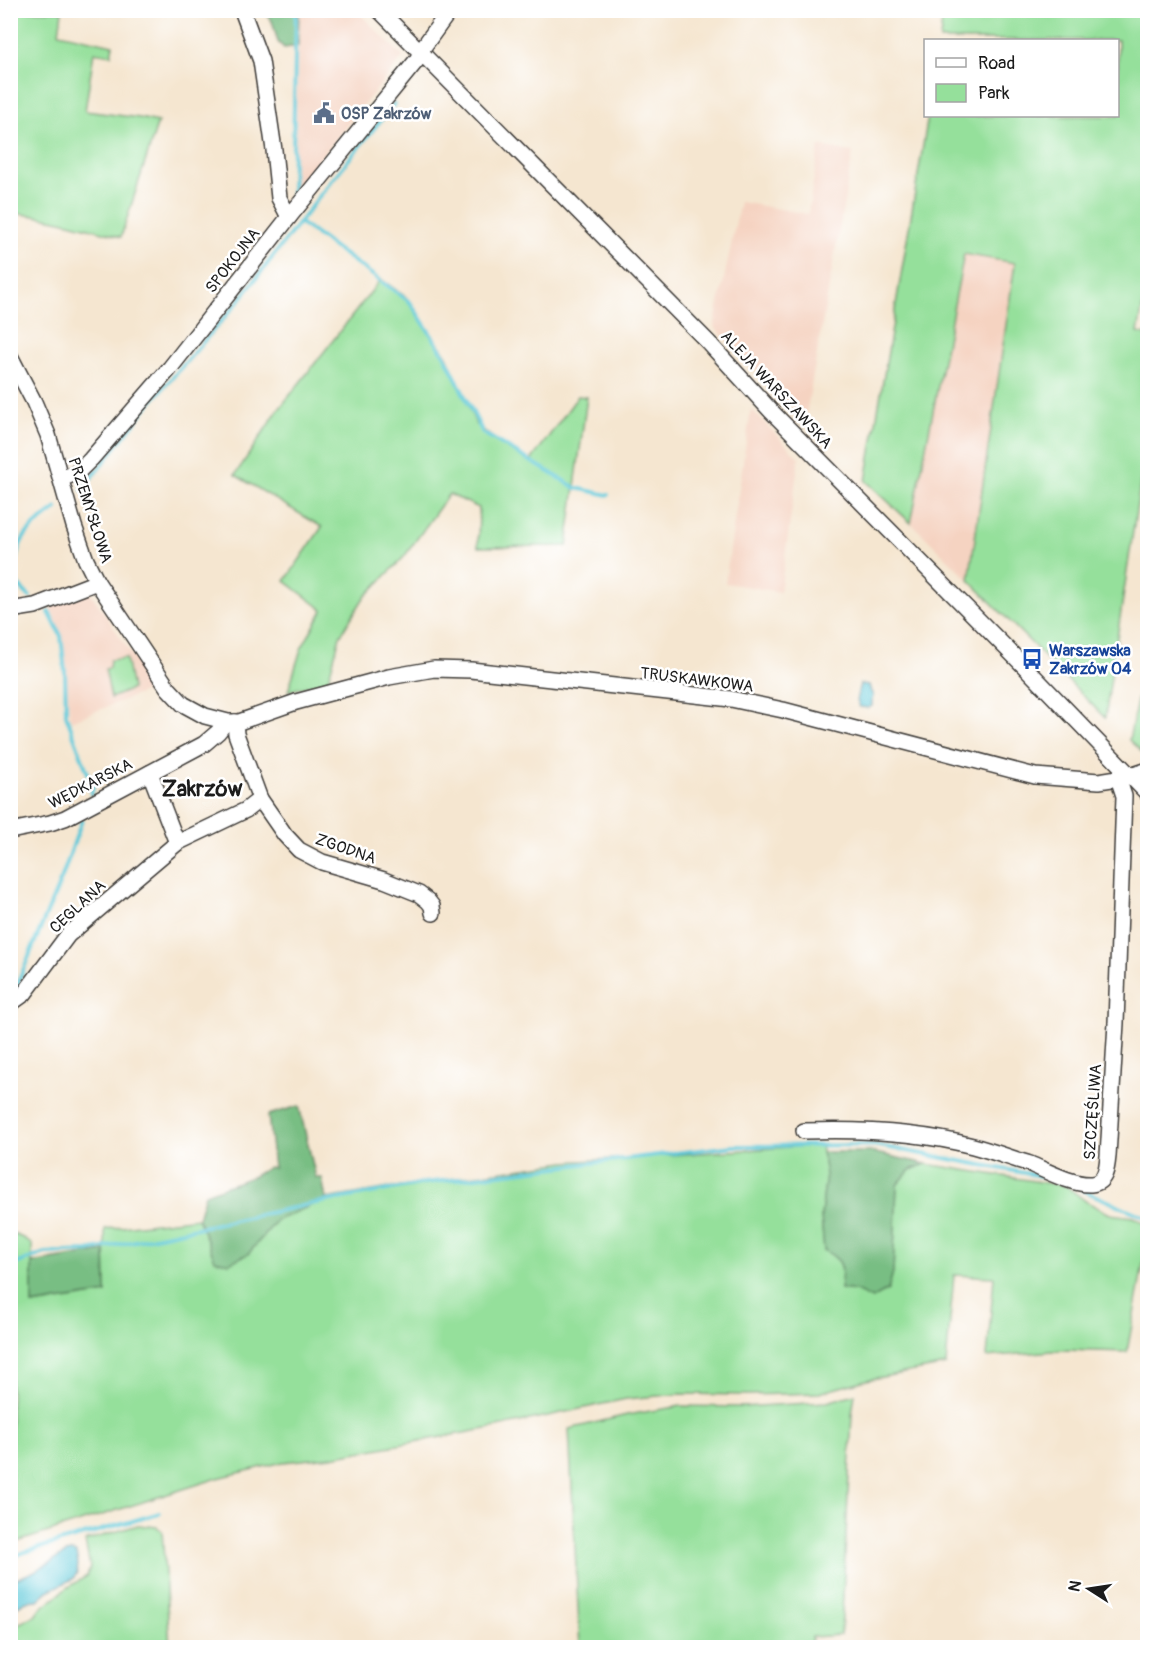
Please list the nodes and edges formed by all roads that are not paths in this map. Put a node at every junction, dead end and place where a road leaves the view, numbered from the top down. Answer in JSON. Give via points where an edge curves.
{"nodes":[{"id":1,"x":242,"y":10,"type":"edge"},
{"id":2,"x":379,"y":10,"type":"edge"},
{"id":3,"x":450,"y":10,"type":"edge"},
{"id":4,"x":421,"y":53,"type":"junction"},
{"id":5,"x":289,"y":218,"type":"junction"},
{"id":6,"x":10,"y":356,"type":"edge"},
{"id":7,"x":61,"y":479,"type":"junction"},
{"id":8,"x":97,"y":582,"type":"junction"},
{"id":9,"x":10,"y":610,"type":"edge"},
{"id":10,"x":233,"y":722,"type":"junction"},
{"id":11,"x":1148,"y":770,"type":"edge"},
{"id":12,"x":150,"y":773,"type":"junction"},
{"id":13,"x":1124,"y":777,"type":"junction"},
{"id":14,"x":1148,"y":794,"type":"edge"},
{"id":15,"x":260,"y":799,"type":"junction"},
{"id":16,"x":10,"y":831,"type":"edge"},
{"id":17,"x":177,"y":843,"type":"junction"},
{"id":18,"x":433,"y":913,"type":"dead end"},
{"id":19,"x":10,"y":1004,"type":"edge"},
{"id":20,"x":804,"y":1131,"type":"dead end"}],
"edges":[{"from":1,"to":5,"type":"street","via":[[261,61],[279,198]]},
{"from":2,"to":4,"type":"street","name":"ALEJA WARSZAWSKA"},
{"from":3,"to":4,"type":"street","name":"SPOKOJNA"},
{"from":4,"to":5,"type":"street","name":"SPOKOJNA"},
{"from":4,"to":13,"type":"street","name":"ALEJA WARSZAWSKA","via":[[1024,666]]},
{"from":5,"to":7,"type":"street","name":"SPOKOJNA","via":[[170,368],[91,459],[78,472]]},
{"from":6,"to":7,"type":"street","name":"PRZEMYSŁOWA","via":[[48,435]]},
{"from":7,"to":8,"type":"street","name":"PRZEMYSŁOWA"},
{"from":8,"to":9,"type":"street","via":[[35,606]]},
{"from":8,"to":10,"type":"street","name":"PRZEMYSŁOWA","via":[[176,697],[205,716]]},
{"from":10,"to":12,"type":"street","name":"WĘDKARSKA","via":[[204,744]]},
{"from":10,"to":13,"type":"street","name":"TRUSKAWKOWA","via":[[389,677],[434,669],[471,670],[731,699],[1035,776],[1099,781]]},
{"from":10,"to":15,"type":"street","name":"ZGODNA"},
{"from":11,"to":13,"type":"street","name":"TRUSKAWKOWA"},
{"from":12,"to":16,"type":"street","name":"WĘDKARSKA","via":[[65,818]]},
{"from":12,"to":17,"type":"street"},
{"from":13,"to":14,"type":"street","name":"ALEJA WARSZAWSKA"},
{"from":13,"to":20,"type":"street","name":"SZCZĘŚLIWA","via":[[1116,1023],[1108,1156],[1101,1180],[1092,1184],[1078,1182],[974,1146],[944,1140],[835,1129]]},
{"from":15,"to":17,"type":"street","name":"CEGLANA","via":[[246,810]]},
{"from":15,"to":18,"type":"street","name":"ZGODNA","via":[[299,850],[322,862],[418,894],[432,906]]},
{"from":17,"to":19,"type":"street","name":"CEGLANA","via":[[68,935],[24,994]]}]}
